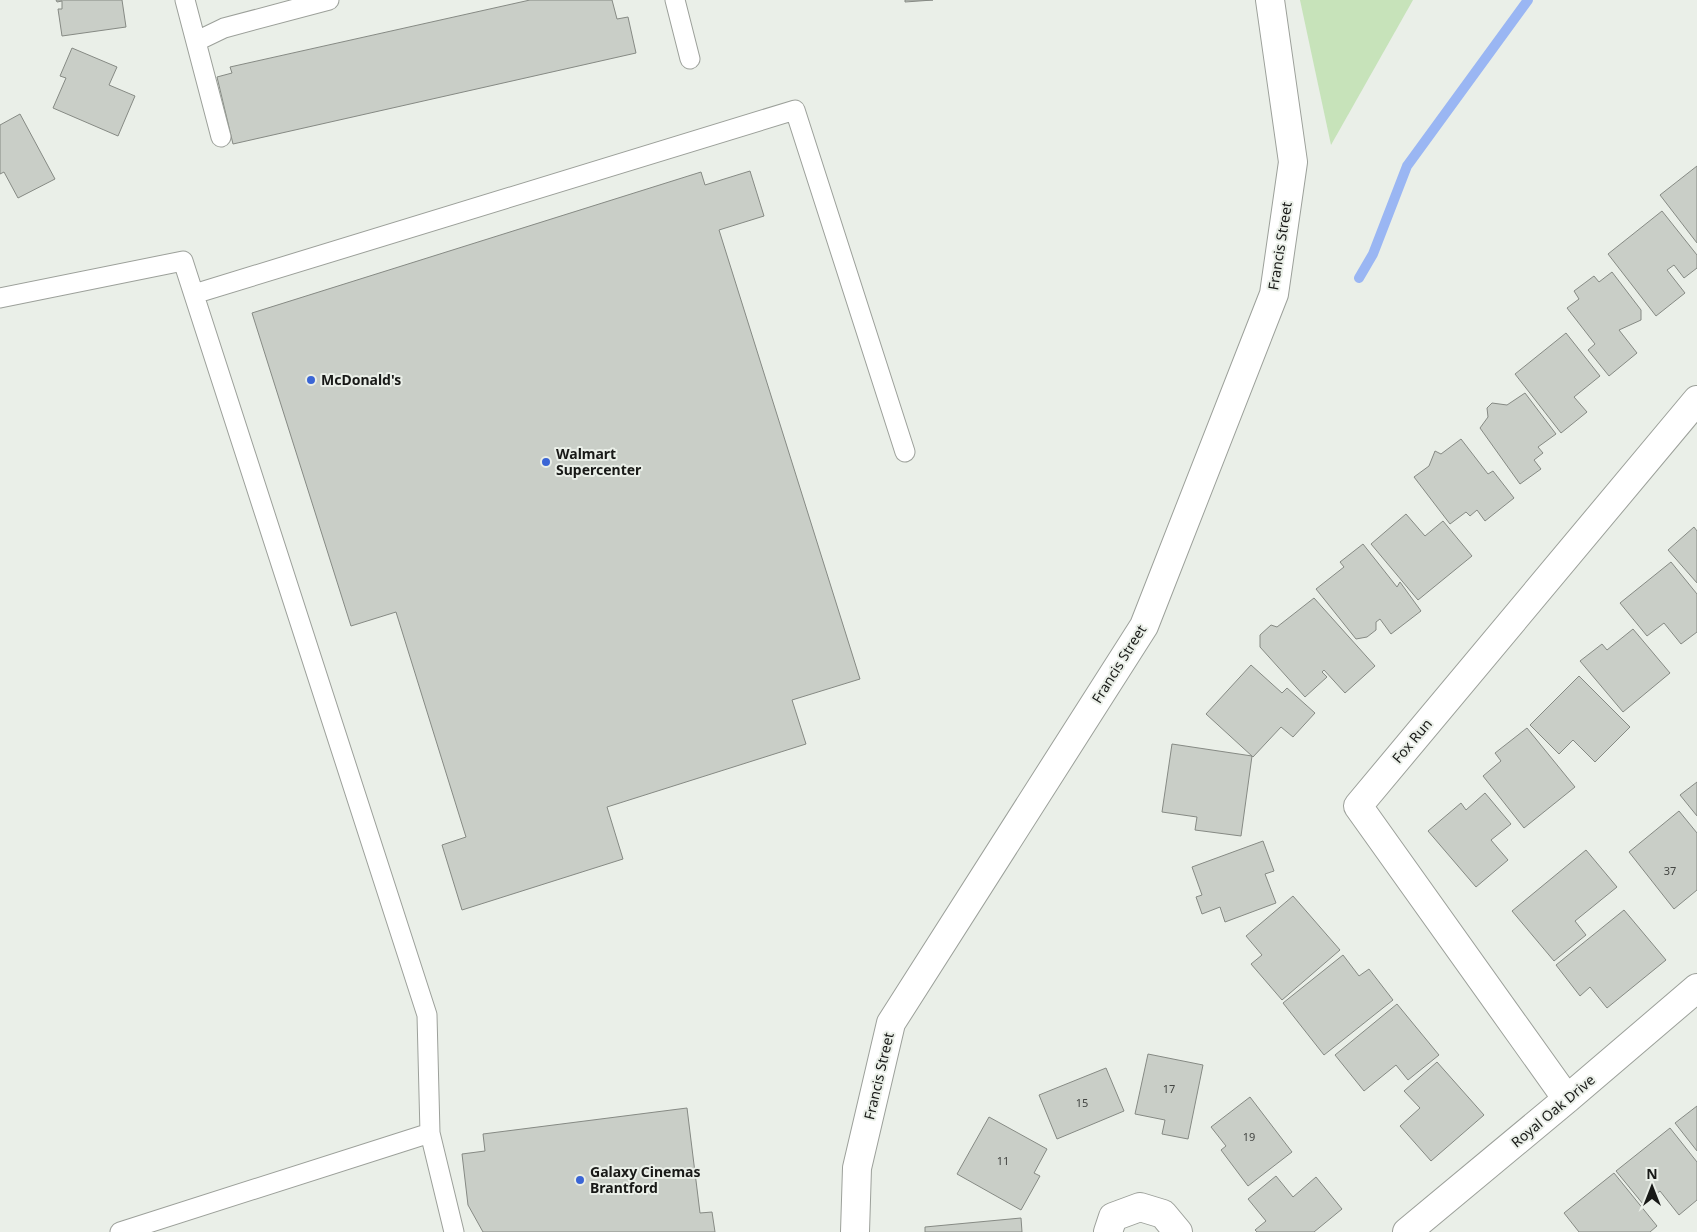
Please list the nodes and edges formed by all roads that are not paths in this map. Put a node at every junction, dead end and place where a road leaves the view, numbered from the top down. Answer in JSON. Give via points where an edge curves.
{"nodes":[{"id":1,"x":185,"y":0,"type":"edge"},
{"id":2,"x":329,"y":0,"type":"edge"},
{"id":3,"x":675,"y":0,"type":"edge"},
{"id":4,"x":1270,"y":0,"type":"edge"},
{"id":5,"x":299,"y":4,"type":"edge"},
{"id":6,"x":197,"y":41,"type":"junction"},
{"id":7,"x":690,"y":59,"type":"dead end"},
{"id":8,"x":221,"y":137,"type":"dead end"},
{"id":9,"x":194,"y":294,"type":"junction"},
{"id":10,"x":0,"y":298,"type":"edge"},
{"id":11,"x":1697,"y":400,"type":"edge"},
{"id":12,"x":905,"y":452,"type":"dead end"},
{"id":13,"x":1697,"y":988,"type":"edge"},
{"id":14,"x":1567,"y":1099,"type":"junction"},
{"id":15,"x":430,"y":1133,"type":"junction"},
{"id":16,"x":120,"y":1232,"type":"edge"},
{"id":17,"x":454,"y":1232,"type":"edge"},
{"id":18,"x":855,"y":1232,"type":"edge"},
{"id":19,"x":1108,"y":1232,"type":"edge"},
{"id":20,"x":1178,"y":1232,"type":"edge"},
{"id":21,"x":1407,"y":1232,"type":"edge"}],
"edges":[{"from":1,"to":6,"type":"lane"},
{"from":2,"to":5,"type":"lane"},
{"from":3,"to":7,"type":"lane"},
{"from":4,"to":18,"type":"street","name":"Francis Street","via":[[1294,162],[1274,294],[1144,626],[891,1023],[857,1168]]},
{"from":5,"to":6,"type":"lane","via":[[224,28]]},
{"from":6,"to":8,"type":"lane"},
{"from":9,"to":10,"type":"lane","via":[[183,262]]},
{"from":9,"to":12,"type":"lane","via":[[796,110]]},
{"from":9,"to":15,"type":"lane","via":[[427,1014]]},
{"from":11,"to":14,"type":"street","name":"Fox Run","via":[[1358,806]]},
{"from":13,"to":14,"type":"street","name":"Royal Oak Drive"},
{"from":14,"to":21,"type":"street","name":"Royal Oak Drive"},
{"from":15,"to":16,"type":"lane"},
{"from":15,"to":17,"type":"lane"},
{"from":19,"to":20,"type":"street","via":[[1113,1217],[1140,1207],[1163,1214]]}]}
